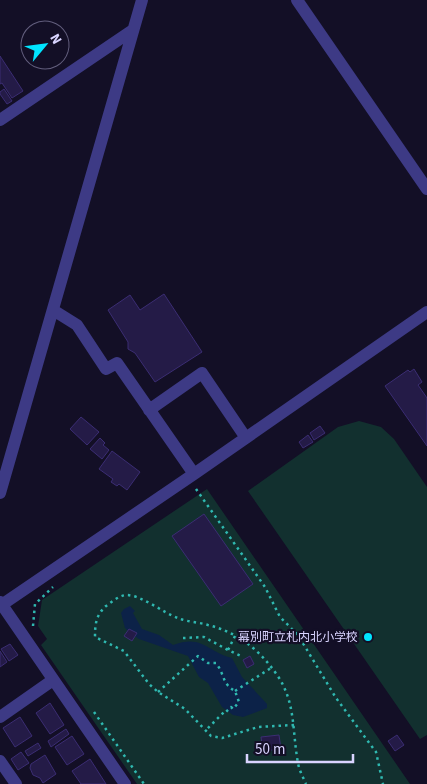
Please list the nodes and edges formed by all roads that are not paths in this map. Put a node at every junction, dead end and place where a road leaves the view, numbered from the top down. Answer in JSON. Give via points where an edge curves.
{"nodes":[{"id":1,"x":142,"y":0,"type":"edge"},
{"id":2,"x":297,"y":0,"type":"edge"},
{"id":3,"x":133,"y":30,"type":"junction"},
{"id":4,"x":0,"y":120,"type":"edge"},
{"id":5,"x":427,"y":189,"type":"edge"},
{"id":6,"x":53,"y":310,"type":"junction"},
{"id":7,"x":427,"y":312,"type":"edge"},
{"id":8,"x":149,"y":410,"type":"junction"},
{"id":9,"x":246,"y":438,"type":"junction"},
{"id":10,"x":194,"y":474,"type":"junction"},
{"id":11,"x":0,"y":493,"type":"edge"},
{"id":12,"x":1,"y":604,"type":"edge"},
{"id":13,"x":53,"y":680,"type":"junction"},
{"id":14,"x":0,"y":717,"type":"edge"},
{"id":15,"x":0,"y":761,"type":"edge"},
{"id":16,"x":16,"y":784,"type":"edge"},
{"id":17,"x":125,"y":784,"type":"edge"}],
"edges":[{"from":1,"to":3,"type":"street"},
{"from":2,"to":5,"type":"street"},
{"from":3,"to":4,"type":"street"},
{"from":3,"to":6,"type":"street"},
{"from":6,"to":8,"type":"street","via":[[77,325],[106,369],[117,363]]},
{"from":6,"to":11,"type":"street"},
{"from":7,"to":9,"type":"street"},
{"from":8,"to":9,"type":"street","via":[[202,373]]},
{"from":8,"to":10,"type":"street"},
{"from":9,"to":10,"type":"street"},
{"from":10,"to":12,"type":"street"},
{"from":12,"to":13,"type":"street"},
{"from":13,"to":14,"type":"street"},
{"from":13,"to":17,"type":"street"},
{"from":15,"to":16,"type":"street"}]}
